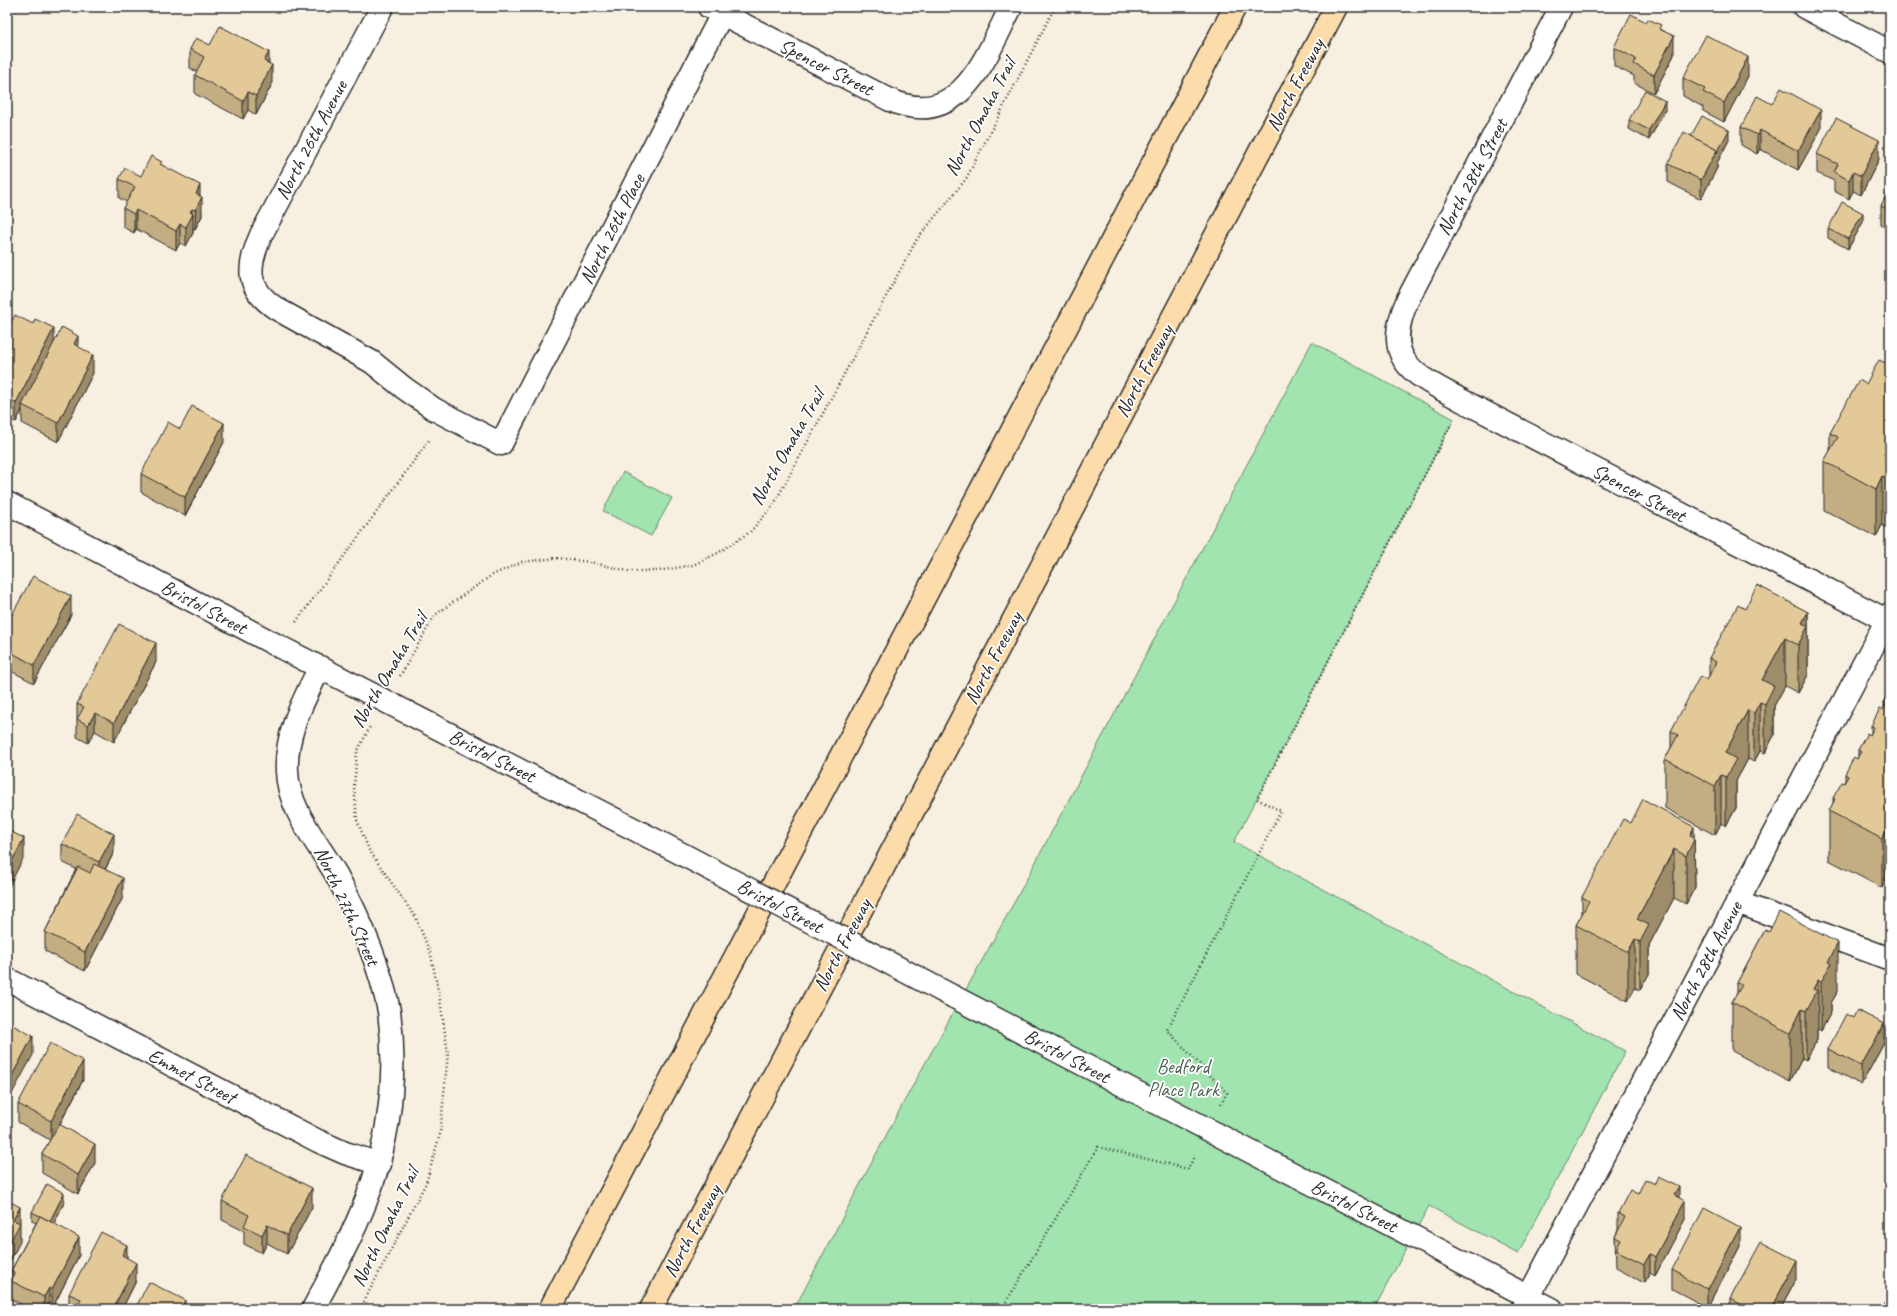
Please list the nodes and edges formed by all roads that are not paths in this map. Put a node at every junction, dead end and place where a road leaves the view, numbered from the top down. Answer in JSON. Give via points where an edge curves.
{"nodes":[{"id":1,"x":382,"y":7,"type":"edge"},
{"id":2,"x":1012,"y":7,"type":"edge"},
{"id":3,"x":1235,"y":7,"type":"edge"},
{"id":4,"x":1336,"y":7,"type":"edge"},
{"id":5,"x":1561,"y":7,"type":"edge"},
{"id":6,"x":1804,"y":7,"type":"edge"},
{"id":7,"x":715,"y":11,"type":"edge"},
{"id":8,"x":1890,"y":52,"type":"edge"},
{"id":9,"x":1399,"y":350,"type":"joint"},
{"id":10,"x":444,"y":414,"type":"joint"},
{"id":11,"x":7,"y":503,"type":"edge"},
{"id":12,"x":1889,"y":619,"type":"edge"},
{"id":13,"x":320,"y":667,"type":"junction"},
{"id":14,"x":1737,"y":902,"type":"junction"},
{"id":15,"x":1890,"y":959,"type":"edge"},
{"id":16,"x":7,"y":979,"type":"edge"},
{"id":17,"x":380,"y":1164,"type":"junction"},
{"id":18,"x":1525,"y":1303,"type":"edge"},
{"id":19,"x":313,"y":1309,"type":"edge"},
{"id":20,"x":550,"y":1309,"type":"edge"},
{"id":21,"x":651,"y":1309,"type":"edge"},
{"id":22,"x":1552,"y":1309,"type":"edge"}],
"edges":[{"from":1,"to":10,"type":"street","name":"North 26th Avenue","via":[[262,235],[252,258],[251,277],[254,286],[266,302],[372,362],[416,397]]},
{"from":2,"to":7,"type":"street","name":"Spencer Street","via":[[964,89],[949,101],[929,107],[898,103]]},
{"from":3,"to":20,"type":"highway"},
{"from":4,"to":21,"type":"highway","name":"North Freeway"},
{"from":5,"to":9,"type":"street","name":"North 28th Street","via":[[1408,299],[1398,329]]},
{"from":6,"to":8,"type":"street"},
{"from":7,"to":10,"type":"street","name":"North 26th Place","via":[[501,444]]},
{"from":9,"to":12,"type":"street","name":"Spencer Street","via":[[1403,360],[1415,373],[1463,401],[1713,532]]},
{"from":11,"to":13,"type":"street","name":"Bristol Street"},
{"from":12,"to":14,"type":"street","name":"North 28th Avenue"},
{"from":13,"to":17,"type":"street","name":"North 27th Street","via":[[292,729],[287,751],[287,772],[296,805],[338,877],[359,922],[384,992],[390,1020],[392,1057],[390,1110]]},
{"from":13,"to":18,"type":"street","name":"Bristol Street","bridge":true,"via":[[954,997]]},
{"from":14,"to":15,"type":"street"},
{"from":14,"to":18,"type":"street","name":"North 28th Avenue"},
{"from":16,"to":17,"type":"street","name":"Emmet Street","via":[[318,1141]]},
{"from":17,"to":19,"type":"street","name":"North 27th Street","via":[[359,1219]]},
{"from":18,"to":22,"type":"street","name":"Bristol Street"}]}
